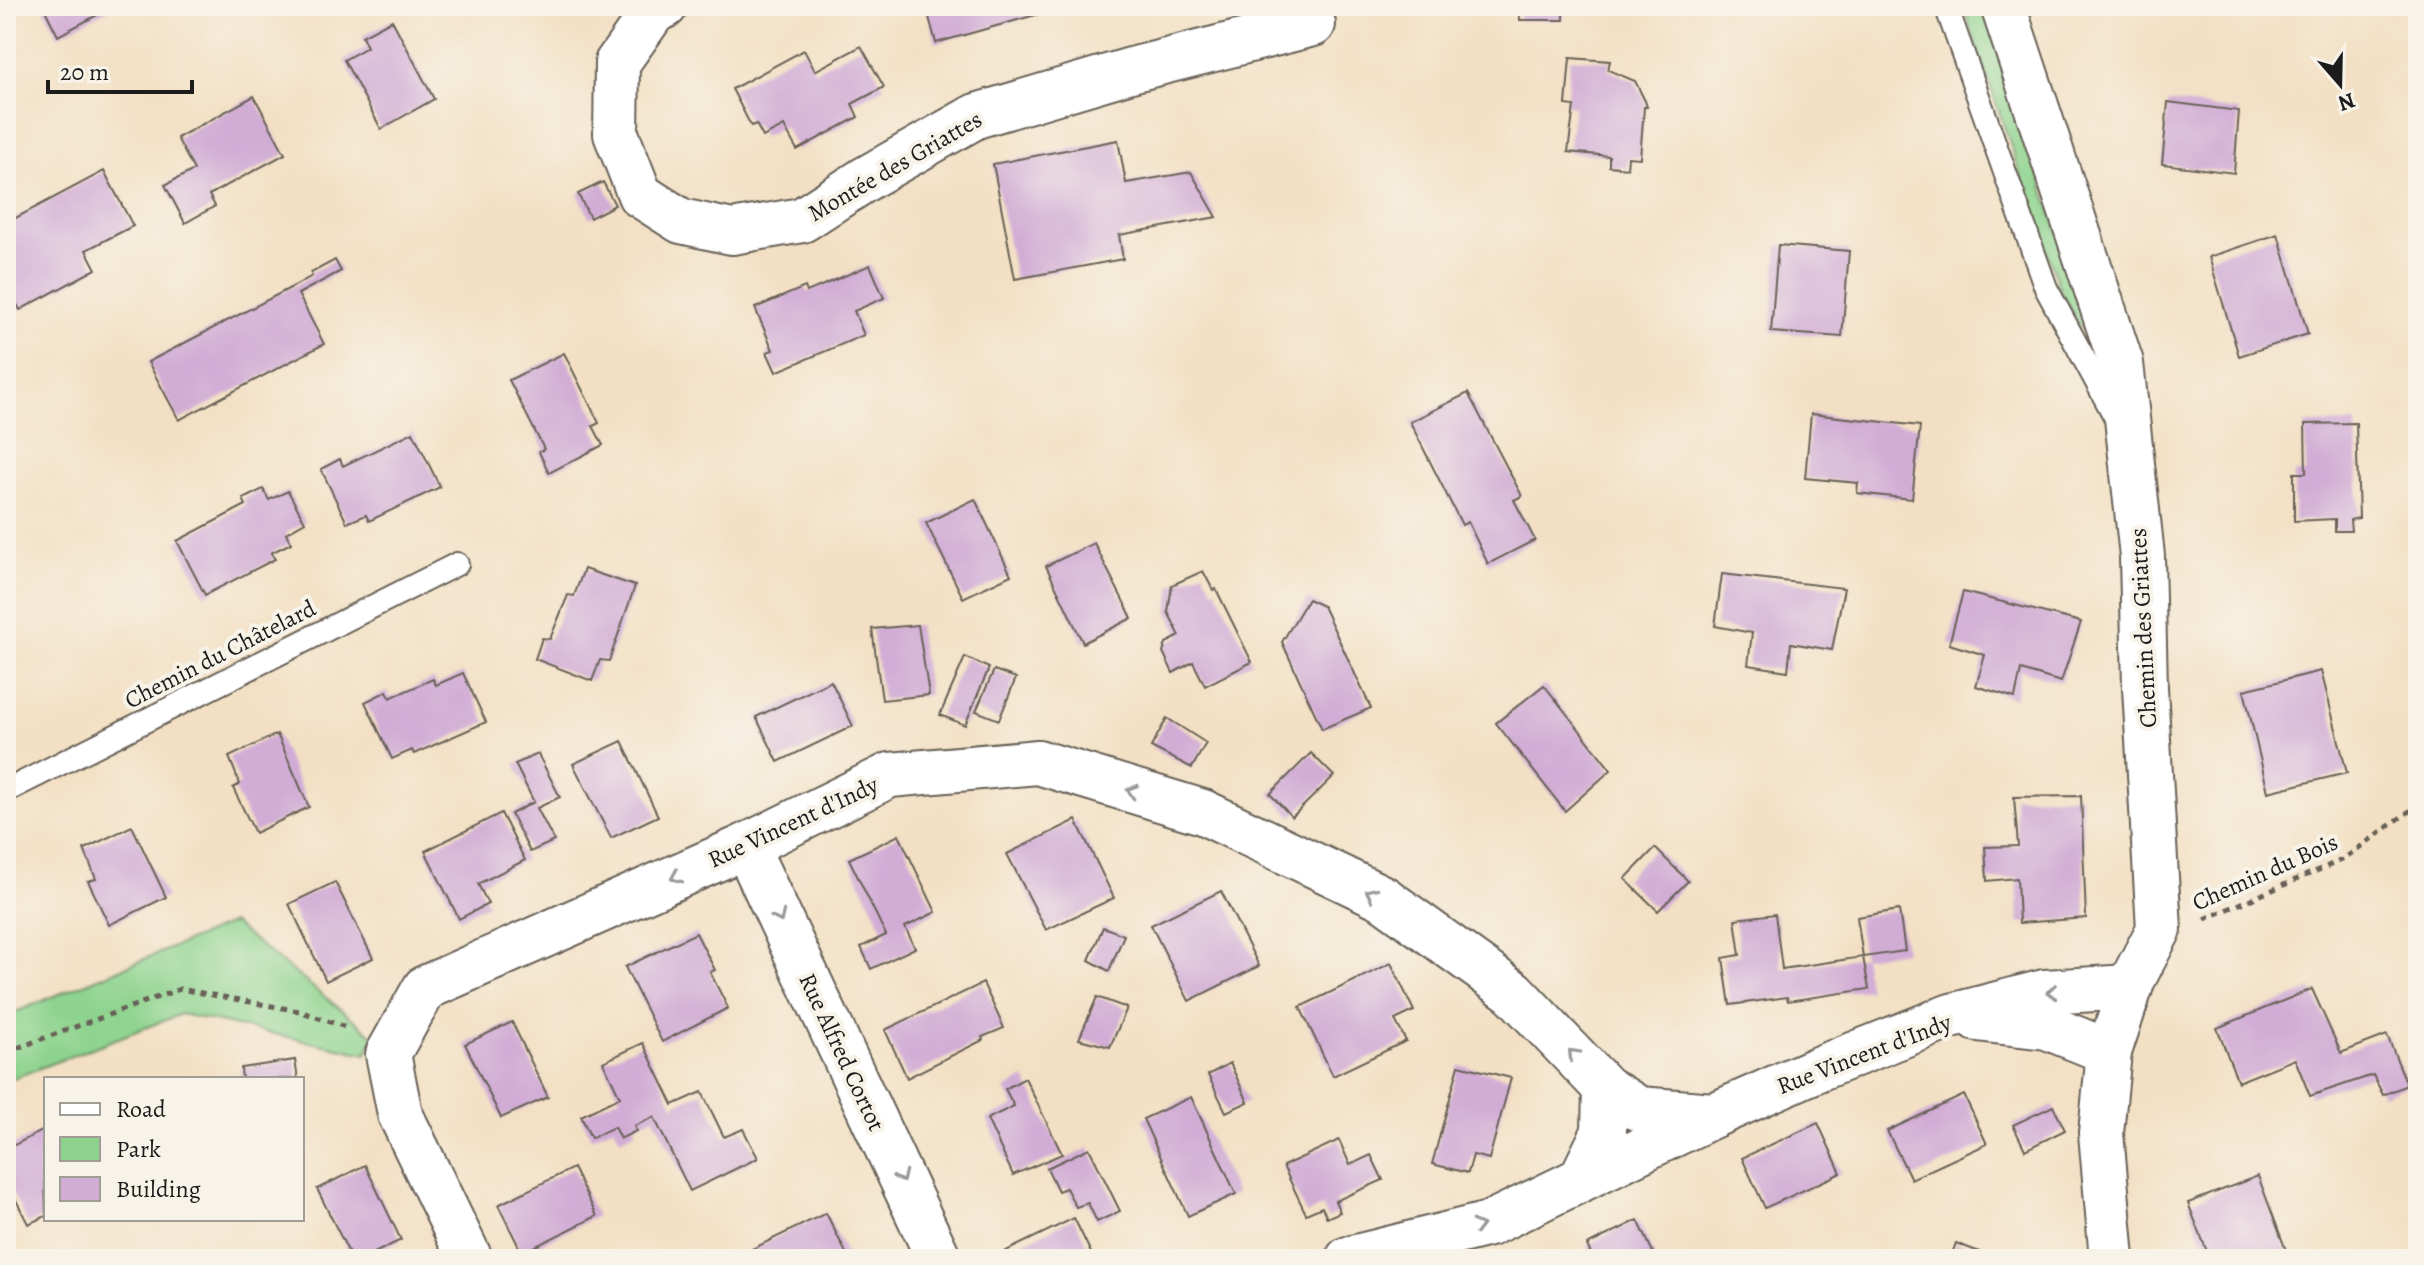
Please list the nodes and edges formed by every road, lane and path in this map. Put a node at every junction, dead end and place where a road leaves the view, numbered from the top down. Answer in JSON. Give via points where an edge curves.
{"nodes":[{"id":1,"x":665,"y":6,"type":"edge"},
{"id":2,"x":1946,"y":6,"type":"edge"},
{"id":3,"x":2003,"y":6,"type":"edge"},
{"id":4,"x":1313,"y":24,"type":"dead end"},
{"id":5,"x":2130,"y":444,"type":"junction"},
{"id":6,"x":457,"y":564,"type":"dead end"},
{"id":7,"x":6,"y":791,"type":"edge"},
{"id":8,"x":2418,"y":805,"type":"edge"},
{"id":9,"x":746,"y":846,"type":"junction"},
{"id":10,"x":2159,"y":929,"type":"junction"},
{"id":11,"x":2130,"y":987,"type":"junction"},
{"id":12,"x":1951,"y":1016,"type":"junction"},
{"id":13,"x":395,"y":1043,"type":"junction"},
{"id":14,"x":6,"y":1052,"type":"edge"},
{"id":15,"x":2109,"y":1052,"type":"junction"},
{"id":16,"x":1605,"y":1088,"type":"junction"},
{"id":17,"x":1714,"y":1115,"type":"junction"},
{"id":18,"x":1581,"y":1179,"type":"junction"},
{"id":19,"x":470,"y":1259,"type":"edge"},
{"id":20,"x":939,"y":1259,"type":"edge"},
{"id":21,"x":1348,"y":1259,"type":"edge"},
{"id":22,"x":2112,"y":1259,"type":"edge"}],
"edges":[{"from":1,"to":4,"type":"street","name":"Montée des Griattes","via":[[654,11],[617,63],[616,134],[640,195],[681,221],[732,232],[802,220],[976,116]]},
{"from":2,"to":5,"type":"lane","via":[[2046,288]]},
{"from":3,"to":5,"type":"street","name":"Chemin des Griattes","via":[[2121,363]]},
{"from":5,"to":10,"type":"street","name":"Chemin des Griattes","via":[[2142,556]]},
{"from":6,"to":7,"type":"lane","name":"Chemin du Châtelard"},
{"from":8,"to":10,"type":"path","name":"Chemin du Bois","via":[[2342,860],[2187,927]]},
{"from":9,"to":13,"type":"street","name":"Rue Vincent d'Indy","one_way":true,"via":[[425,988]]},
{"from":16,"to":9,"type":"street","name":"Rue Vincent d'Indy","one_way":true,"via":[[1513,992],[1383,898],[1203,812],[1038,762],[890,775]]},
{"from":9,"to":20,"type":"street","name":"Rue Alfred Cortot","one_way":true},
{"from":10,"to":11,"type":"street","name":"Chemin des Griattes"},
{"from":11,"to":12,"type":"street","one_way":true,"via":[[2044,992]]},
{"from":11,"to":15,"type":"street","name":"Chemin des Griattes"},
{"from":12,"to":15,"type":"street","name":"Rue Vincent d'Indy","via":[[2047,1027]]},
{"from":12,"to":17,"type":"street","name":"Rue Vincent d'Indy"},
{"from":13,"to":14,"type":"path","via":[[299,1011],[180,989]]},
{"from":13,"to":19,"type":"street","name":"Rue Vincent d'Indy","via":[[388,1054],[400,1114]]},
{"from":15,"to":22,"type":"street","name":"Chemin des Griattes","via":[[2101,1133]]},
{"from":16,"to":17,"type":"street","name":"Rue Vincent d'Indy","via":[[1639,1109]]},
{"from":16,"to":18,"type":"street","via":[[1604,1132]]},
{"from":17,"to":18,"type":"street","name":"Rue Vincent d'Indy"},
{"from":21,"to":18,"type":"street","name":"Rue Vincent d'Indy","one_way":true,"via":[[1489,1224]]}]}
